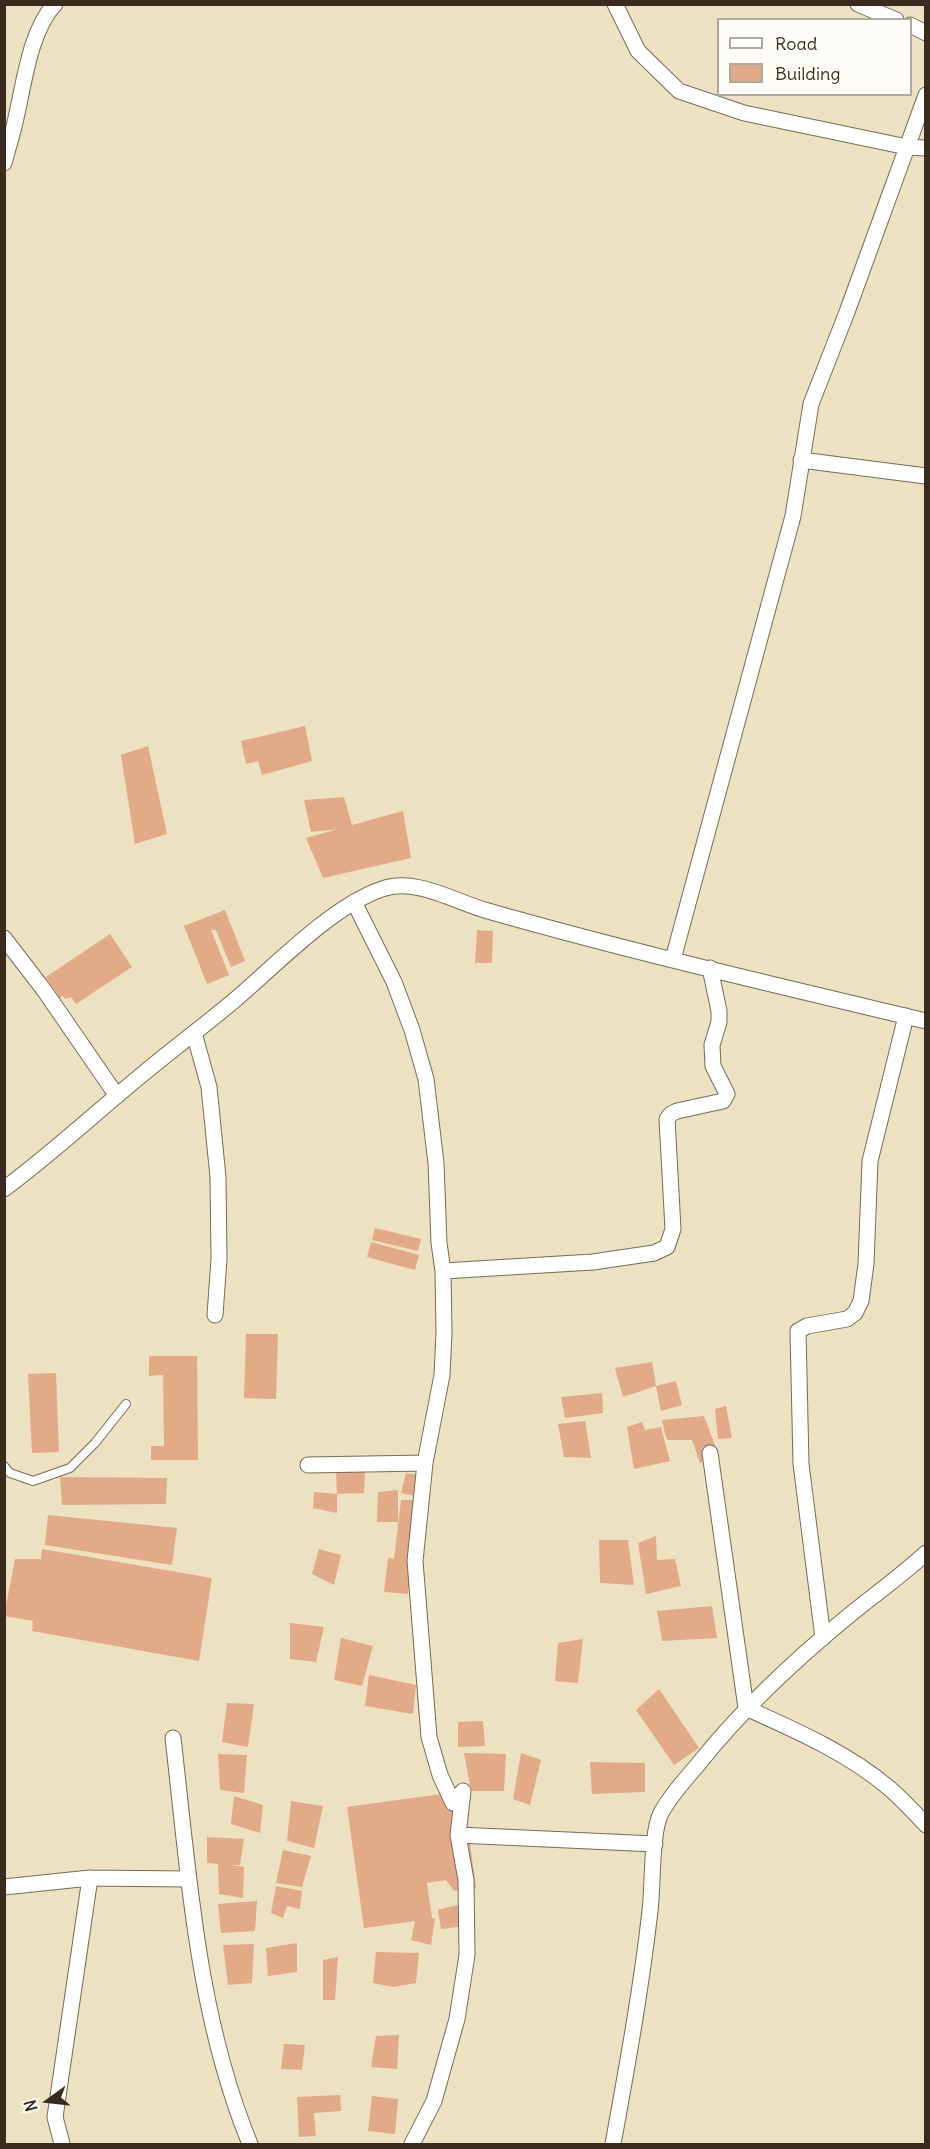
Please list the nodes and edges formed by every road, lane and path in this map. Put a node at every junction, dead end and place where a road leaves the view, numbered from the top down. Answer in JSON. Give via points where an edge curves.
{"nodes":[{"id":1,"x":55,"y":4,"type":"edge"},
{"id":2,"x":615,"y":4,"type":"edge"},
{"id":3,"x":858,"y":4,"type":"edge"},
{"id":4,"x":891,"y":18,"type":"edge"},
{"id":5,"x":912,"y":27,"type":"edge"},
{"id":6,"x":926,"y":33,"type":"edge"},
{"id":7,"x":926,"y":95,"type":"edge"},
{"id":8,"x":907,"y":147,"type":"junction"},
{"id":9,"x":926,"y":148,"type":"edge"},
{"id":10,"x":4,"y":163,"type":"edge"},
{"id":11,"x":801,"y":460,"type":"junction"},
{"id":12,"x":926,"y":476,"type":"edge"},
{"id":13,"x":354,"y":902,"type":"junction"},
{"id":14,"x":4,"y":938,"type":"edge"},
{"id":15,"x":673,"y":959,"type":"junction"},
{"id":16,"x":710,"y":968,"type":"junction"},
{"id":17,"x":906,"y":1016,"type":"junction"},
{"id":18,"x":926,"y":1021,"type":"edge"},
{"id":19,"x":194,"y":1033,"type":"junction"},
{"id":20,"x":117,"y":1095,"type":"junction"},
{"id":21,"x":4,"y":1189,"type":"edge"},
{"id":22,"x":443,"y":1271,"type":"junction"},
{"id":23,"x":215,"y":1315,"type":"dead end"},
{"id":24,"x":126,"y":1404,"type":"dead end"},
{"id":25,"x":710,"y":1453,"type":"dead end"},
{"id":26,"x":425,"y":1463,"type":"junction"},
{"id":27,"x":4,"y":1466,"type":"edge"},
{"id":28,"x":308,"y":1466,"type":"dead end"},
{"id":29,"x":926,"y":1553,"type":"edge"},
{"id":30,"x":823,"y":1638,"type":"junction"},
{"id":31,"x":746,"y":1708,"type":"junction"},
{"id":32,"x":173,"y":1738,"type":"dead end"},
{"id":33,"x":926,"y":1825,"type":"edge"},
{"id":34,"x":458,"y":1835,"type":"junction"},
{"id":35,"x":655,"y":1844,"type":"junction"},
{"id":36,"x":90,"y":1878,"type":"junction"},
{"id":37,"x":188,"y":1879,"type":"junction"},
{"id":38,"x":4,"y":1887,"type":"edge"},
{"id":39,"x":62,"y":2145,"type":"edge"},
{"id":40,"x":250,"y":2145,"type":"edge"},
{"id":41,"x":412,"y":2145,"type":"edge"},
{"id":42,"x":613,"y":2145,"type":"edge"}],
"edges":[{"from":1,"to":10,"type":"street","via":[[36,38],[24,74]]},
{"from":2,"to":8,"type":"street","via":[[638,51],[679,91],[744,113]]},
{"from":3,"to":4,"type":"street"},
{"from":5,"to":6,"type":"street"},
{"from":7,"to":8,"type":"street"},
{"from":8,"to":9,"type":"street"},
{"from":8,"to":11,"type":"street","via":[[811,404]]},
{"from":11,"to":12,"type":"street"},
{"from":11,"to":15,"type":"street","via":[[793,516]]},
{"from":13,"to":15,"type":"street","via":[[383,888],[428,890],[485,910]]},
{"from":13,"to":19,"type":"street"},
{"from":13,"to":22,"type":"street","via":[[394,982],[426,1079]]},
{"from":14,"to":20,"type":"street"},
{"from":15,"to":16,"type":"street"},
{"from":16,"to":17,"type":"street"},
{"from":16,"to":22,"type":"street","via":[[719,1011],[712,1045],[713,1066],[727,1094],[723,1101],[677,1111],[667,1119],[673,1229],[667,1247],[654,1253],[593,1262]]},
{"from":17,"to":18,"type":"street"},
{"from":17,"to":30,"type":"street","via":[[870,1161],[861,1301],[847,1319],[798,1331],[801,1464]]},
{"from":19,"to":20,"type":"street"},
{"from":19,"to":23,"type":"street","via":[[209,1087],[217,1167],[219,1259]]},
{"from":20,"to":21,"type":"street"},
{"from":22,"to":26,"type":"street","via":[[442,1375]]},
{"from":24,"to":27,"type":"lane","via":[[70,1468],[33,1481],[10,1473]]},
{"from":25,"to":31,"type":"street"},
{"from":26,"to":28,"type":"street"},
{"from":26,"to":34,"type":"street","via":[[415,1561],[424,1692],[429,1737],[453,1803],[463,1791]]},
{"from":29,"to":30,"type":"street"},
{"from":30,"to":31,"type":"street"},
{"from":31,"to":33,"type":"street","via":[[847,1759],[888,1787]]},
{"from":31,"to":35,"type":"street","via":[[660,1814]]},
{"from":32,"to":37,"type":"street"},
{"from":34,"to":35,"type":"street"},
{"from":34,"to":41,"type":"street","via":[[466,1880],[467,1955],[457,2019],[434,2101]]},
{"from":35,"to":42,"type":"street","via":[[636,2020]]},
{"from":36,"to":37,"type":"street"},
{"from":36,"to":38,"type":"street"},
{"from":36,"to":39,"type":"street","via":[[55,2117]]},
{"from":37,"to":40,"type":"street","via":[[202,1976],[220,2058]]}]}
